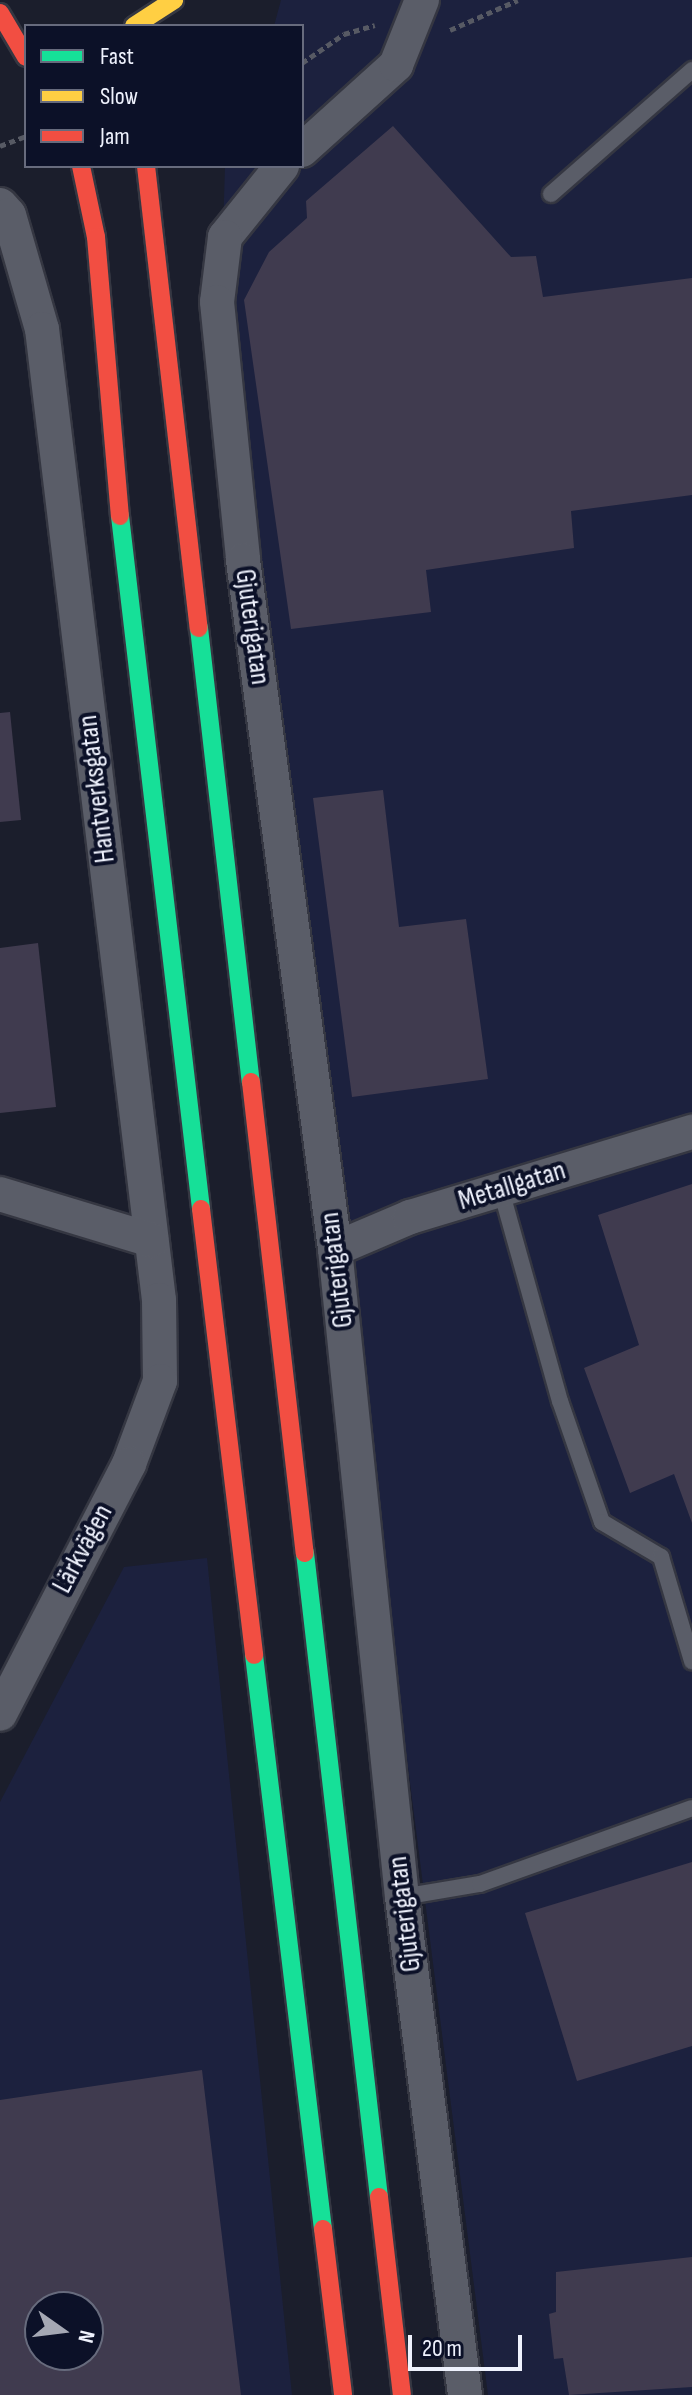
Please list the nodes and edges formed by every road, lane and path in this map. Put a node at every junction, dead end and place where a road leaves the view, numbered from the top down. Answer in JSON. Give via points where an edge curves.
{"nodes":[{"id":1,"x":422,"y":0,"type":"edge"},
{"id":2,"x":171,"y":3,"type":"edge"},
{"id":3,"x":0,"y":4,"type":"edge"},
{"id":4,"x":0,"y":13,"type":"edge"},
{"id":5,"x":27,"y":21,"type":"dead end"},
{"id":6,"x":137,"y":24,"type":"edge"},
{"id":7,"x":166,"y":24,"type":"edge"},
{"id":8,"x":24,"y":54,"type":"edge"},
{"id":9,"x":692,"y":70,"type":"edge"},
{"id":10,"x":24,"y":137,"type":"edge"},
{"id":11,"x":0,"y":146,"type":"edge"},
{"id":12,"x":304,"y":148,"type":"edge"},
{"id":13,"x":81,"y":168,"type":"edge"},
{"id":14,"x":146,"y":168,"type":"edge"},
{"id":15,"x":280,"y":168,"type":"edge"},
{"id":16,"x":551,"y":194,"type":"dead end"},
{"id":17,"x":0,"y":205,"type":"edge"},
{"id":18,"x":692,"y":1132,"type":"edge"},
{"id":19,"x":501,"y":1190,"type":"junction"},
{"id":20,"x":0,"y":1194,"type":"edge"},
{"id":21,"x":151,"y":1240,"type":"junction"},
{"id":22,"x":335,"y":1249,"type":"junction"},
{"id":23,"x":160,"y":1381,"type":"joint"},
{"id":24,"x":692,"y":1661,"type":"edge"},
{"id":25,"x":0,"y":1714,"type":"edge"},
{"id":26,"x":692,"y":1808,"type":"edge"},
{"id":27,"x":402,"y":1897,"type":"junction"},
{"id":28,"x":343,"y":2395,"type":"edge"},
{"id":29,"x":402,"y":2395,"type":"edge"},
{"id":30,"x":465,"y":2395,"type":"edge"}],
"edges":[{"from":1,"to":12,"type":"street","via":[[396,65]]},
{"from":2,"to":6,"type":"highway"},
{"from":2,"to":7,"type":"highway"},
{"from":3,"to":5,"type":"highway"},
{"from":4,"to":8,"type":"highway"},
{"from":9,"to":16,"type":"lane"},
{"from":10,"to":11,"type":"path"},
{"from":13,"to":28,"type":"highway","via":[[96,237],[124,563]]},
{"from":14,"to":29,"type":"highway"},
{"from":15,"to":22,"type":"street","name":"Gjuterigatan","via":[[225,237],[217,302],[243,560]]},
{"from":17,"to":21,"type":"street","name":"Hantverksgatan","via":[[9,215],[42,329]]},
{"from":18,"to":19,"type":"street","name":"Metallgatan"},
{"from":19,"to":22,"type":"street","name":"Metallgatan","via":[[410,1217]]},
{"from":19,"to":24,"type":"lane","via":[[560,1401],[602,1522],[661,1557]]},
{"from":20,"to":21,"type":"street"},
{"from":21,"to":23,"type":"street","name":"Hantverksgatan"},
{"from":22,"to":27,"type":"street","name":"Gjuterigatan"},
{"from":23,"to":25,"type":"street","name":"Lärkvägen","via":[[129,1464]]},
{"from":26,"to":27,"type":"lane","via":[[480,1884]]},
{"from":27,"to":30,"type":"street","name":"Gjuterigatan"}]}
